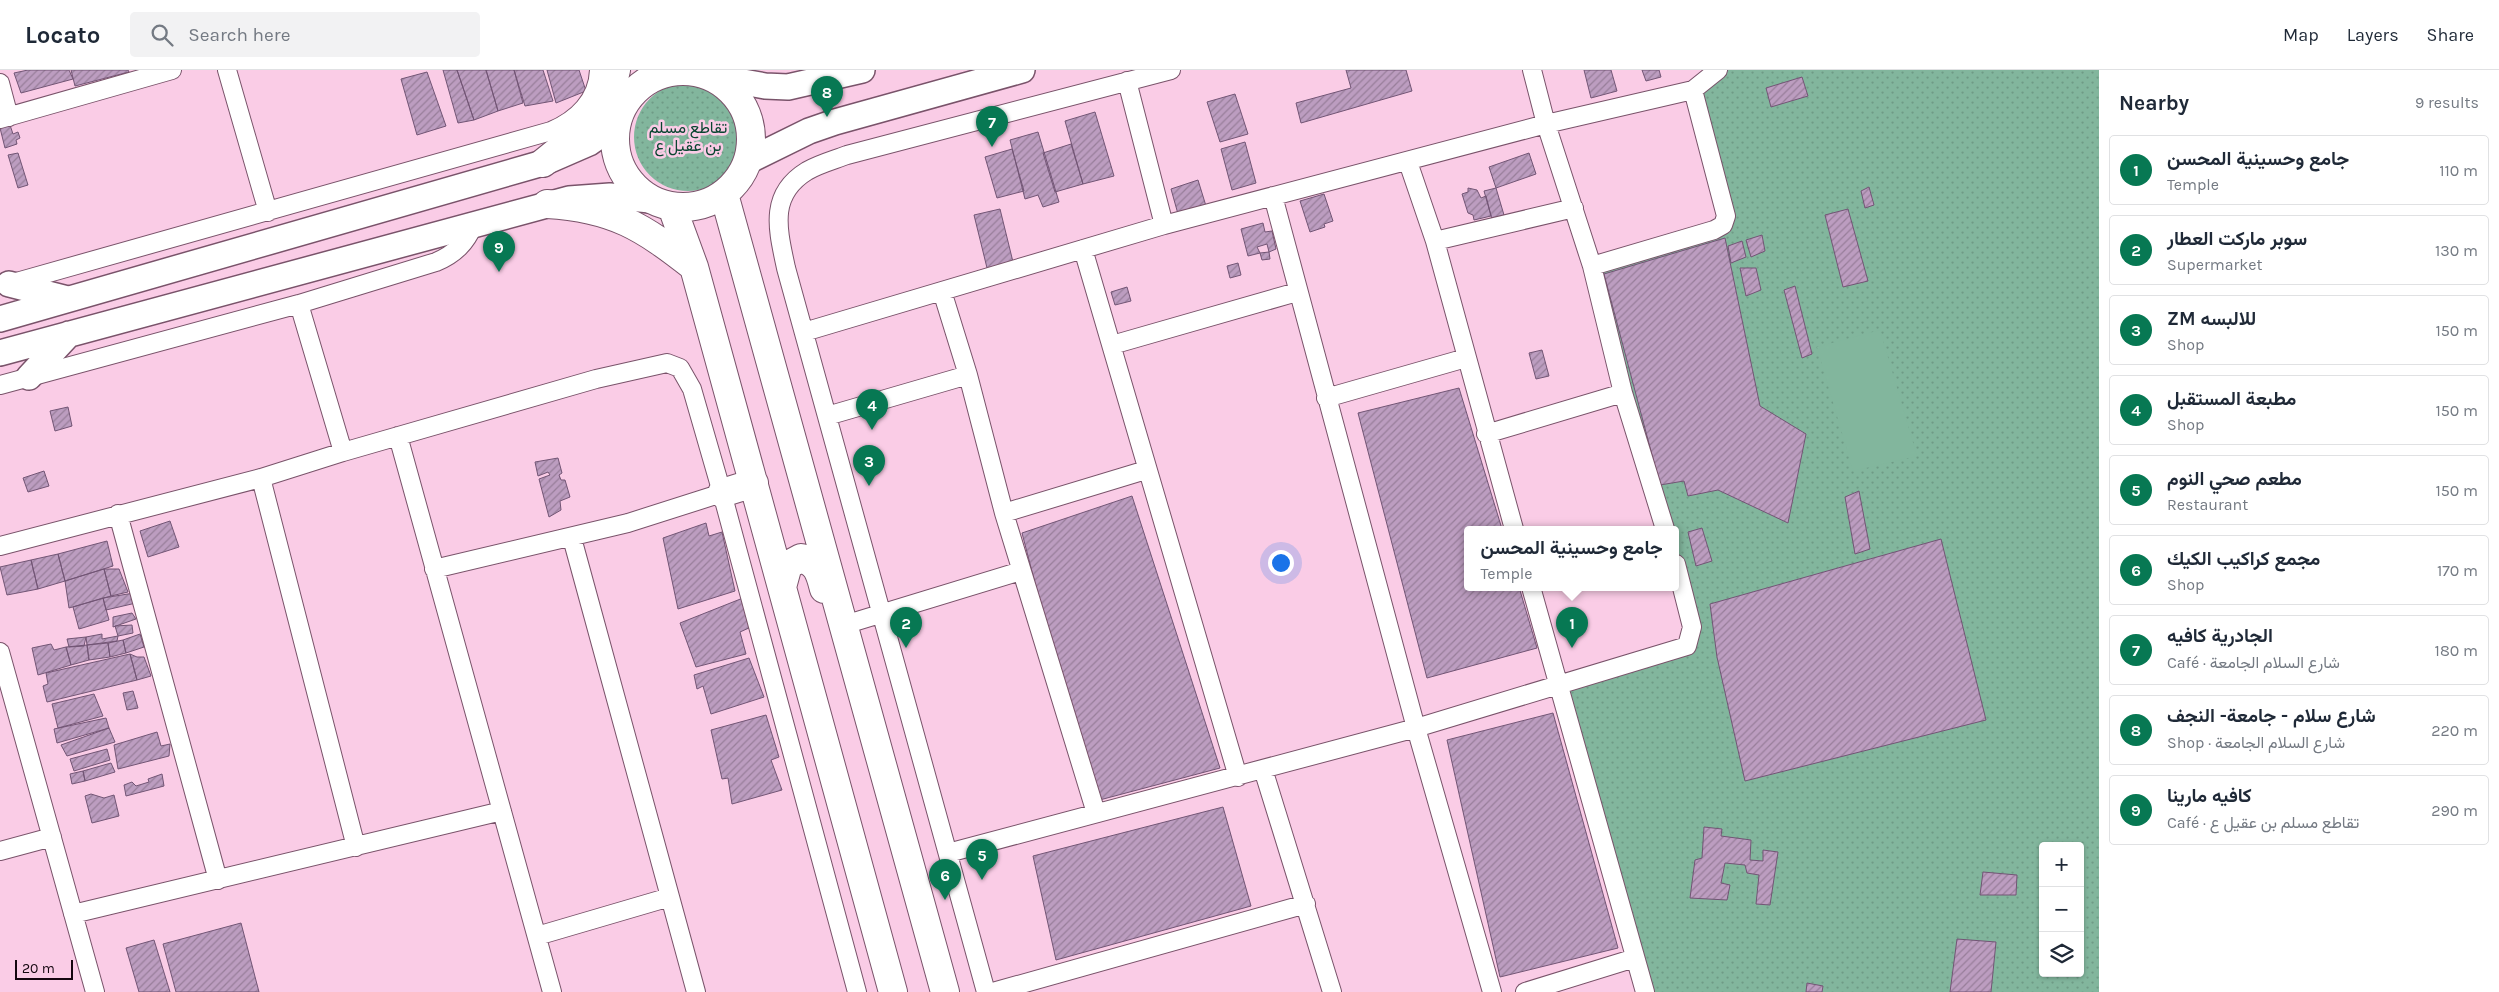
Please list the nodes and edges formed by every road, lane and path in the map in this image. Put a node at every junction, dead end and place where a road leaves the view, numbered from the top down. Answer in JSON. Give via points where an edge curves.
{"nodes":[{"id":1,"x":172,"y":70,"type":"edge"},
{"id":2,"x":227,"y":70,"type":"edge"},
{"id":3,"x":599,"y":70,"type":"edge"},
{"id":4,"x":616,"y":70,"type":"edge"},
{"id":5,"x":862,"y":70,"type":"edge"},
{"id":6,"x":1022,"y":70,"type":"edge"},
{"id":7,"x":1171,"y":70,"type":"edge"},
{"id":8,"x":1532,"y":70,"type":"edge"},
{"id":9,"x":1718,"y":70,"type":"edge"},
{"id":10,"x":697,"y":72,"type":"edge"},
{"id":11,"x":147,"y":74,"type":"edge"},
{"id":12,"x":639,"y":78,"type":"edge"},
{"id":13,"x":1127,"y":81,"type":"junction"},
{"id":14,"x":0,"y":83,"type":"edge"},
{"id":15,"x":1693,"y":90,"type":"junction"},
{"id":16,"x":5,"y":118,"type":"edge"},
{"id":17,"x":616,"y":124,"type":"junction"},
{"id":18,"x":1546,"y":124,"type":"junction"},
{"id":19,"x":748,"y":161,"type":"junction"},
{"id":20,"x":1408,"y":162,"type":"junction"},
{"id":21,"x":543,"y":163,"type":"junction"},
{"id":22,"x":724,"y":194,"type":"junction"},
{"id":23,"x":1272,"y":196,"type":"junction"},
{"id":24,"x":547,"y":204,"type":"junction"},
{"id":25,"x":661,"y":204,"type":"junction"},
{"id":26,"x":1574,"y":208,"type":"junction"},
{"id":27,"x":268,"y":212,"type":"junction"},
{"id":28,"x":474,"y":224,"type":"junction"},
{"id":29,"x":1164,"y":225,"type":"junction"},
{"id":30,"x":1435,"y":241,"type":"junction"},
{"id":31,"x":1083,"y":249,"type":"junction"},
{"id":32,"x":1592,"y":266,"type":"junction"},
{"id":33,"x":694,"y":267,"type":"junction"},
{"id":34,"x":5,"y":286,"type":"edge"},
{"id":35,"x":942,"y":291,"type":"junction"},
{"id":36,"x":1297,"y":292,"type":"junction"},
{"id":37,"x":71,"y":299,"type":"junction"},
{"id":38,"x":299,"y":304,"type":"junction"},
{"id":39,"x":0,"y":319,"type":"edge"},
{"id":40,"x":804,"y":332,"type":"junction"},
{"id":41,"x":68,"y":334,"type":"junction"},
{"id":42,"x":1112,"y":345,"type":"junction"},
{"id":43,"x":0,"y":353,"type":"edge"},
{"id":44,"x":1466,"y":358,"type":"junction"},
{"id":45,"x":968,"y":375,"type":"junction"},
{"id":46,"x":29,"y":377,"type":"junction"},
{"id":47,"x":0,"y":385,"type":"edge"},
{"id":48,"x":1623,"y":393,"type":"junction"},
{"id":49,"x":1326,"y":398,"type":"junction"},
{"id":50,"x":826,"y":416,"type":"junction"},
{"id":51,"x":1486,"y":434,"type":"junction"},
{"id":52,"x":398,"y":436,"type":"junction"},
{"id":53,"x":343,"y":452,"type":"junction"},
{"id":54,"x":1146,"y":470,"type":"junction"},
{"id":55,"x":261,"y":478,"type":"junction"},
{"id":56,"x":754,"y":483,"type":"junction"},
{"id":57,"x":722,"y":492,"type":"junction"},
{"id":58,"x":1004,"y":513,"type":"junction"},
{"id":59,"x":118,"y":514,"type":"junction"},
{"id":60,"x":1513,"y":526,"type":"edge"},
{"id":61,"x":1664,"y":526,"type":"edge"},
{"id":62,"x":572,"y":538,"type":"junction"},
{"id":63,"x":0,"y":546,"type":"edge"},
{"id":64,"x":434,"y":569,"type":"junction"},
{"id":65,"x":1021,"y":571,"type":"junction"},
{"id":66,"x":1679,"y":576,"type":"edge"},
{"id":67,"x":782,"y":587,"type":"junction"},
{"id":68,"x":1532,"y":591,"type":"edge"},
{"id":69,"x":882,"y":613,"type":"junction"},
{"id":70,"x":844,"y":625,"type":"junction"},
{"id":71,"x":0,"y":652,"type":"edge"},
{"id":72,"x":854,"y":662,"type":"junction"},
{"id":73,"x":1560,"y":686,"type":"junction"},
{"id":74,"x":1416,"y":728,"type":"junction"},
{"id":75,"x":1263,"y":769,"type":"junction"},
{"id":76,"x":1238,"y":777,"type":"junction"},
{"id":77,"x":502,"y":811,"type":"junction"},
{"id":78,"x":1096,"y":813,"type":"junction"},
{"id":79,"x":52,"y":837,"type":"junction"},
{"id":80,"x":356,"y":847,"type":"junction"},
{"id":81,"x":0,"y":851,"type":"edge"},
{"id":82,"x":948,"y":853,"type":"junction"},
{"id":83,"x":218,"y":880,"type":"junction"},
{"id":84,"x":670,"y":897,"type":"junction"},
{"id":85,"x":1306,"y":904,"type":"junction"},
{"id":86,"x":73,"y":914,"type":"junction"},
{"id":87,"x":537,"y":936,"type":"junction"},
{"id":88,"x":1635,"y":958,"type":"junction"},
{"id":89,"x":95,"y":992,"type":"edge"},
{"id":90,"x":552,"y":992,"type":"edge"},
{"id":91,"x":696,"y":992,"type":"edge"},
{"id":92,"x":856,"y":992,"type":"edge"},
{"id":93,"x":893,"y":992,"type":"edge"},
{"id":94,"x":945,"y":992,"type":"edge"},
{"id":95,"x":986,"y":992,"type":"edge"},
{"id":96,"x":993,"y":992,"type":"edge"},
{"id":97,"x":1332,"y":992,"type":"edge"},
{"id":98,"x":1492,"y":992,"type":"edge"},
{"id":99,"x":1525,"y":992,"type":"edge"},
{"id":100,"x":1645,"y":992,"type":"edge"}],
"edges":[{"from":1,"to":11,"type":"street"},
{"from":2,"to":27,"type":"street"},
{"from":3,"to":27,"type":"street","via":[[588,104],[558,128]]},
{"from":4,"to":21,"type":"main road","via":[[608,103],[592,124]]},
{"from":5,"to":10,"type":"main road","via":[[788,87],[765,86]]},
{"from":6,"to":19,"type":"main road","via":[[835,122]]},
{"from":7,"to":13,"type":"street"},
{"from":8,"to":18,"type":"street"},
{"from":9,"to":15,"type":"street"},
{"from":10,"to":12,"type":"main road","via":[[673,71]]},
{"from":10,"to":19,"type":"main road","via":[[727,87],[740,102],[748,120],[751,140]]},
{"from":11,"to":16,"type":"street"},
{"from":12,"to":17,"type":"main road"},
{"from":13,"to":29,"type":"street"},
{"from":13,"to":40,"type":"street","via":[[847,155],[808,171],[785,189],[779,212],[779,235]]},
{"from":14,"to":16,"type":"street"},
{"from":15,"to":18,"type":"street"},
{"from":15,"to":32,"type":"street","via":[[1726,216],[1723,225]]},
{"from":17,"to":21,"type":"main road","via":[[589,143]]},
{"from":17,"to":25,"type":"main road","via":[[615,147],[620,168],[633,186]]},
{"from":18,"to":20,"type":"street"},
{"from":18,"to":26,"type":"street"},
{"from":19,"to":22,"type":"main road","via":[[738,180]]},
{"from":20,"to":23,"type":"street"},
{"from":20,"to":30,"type":"street"},
{"from":21,"to":37,"type":"main road"},
{"from":22,"to":25,"type":"main road","via":[[690,208]]},
{"from":22,"to":70,"type":"main road"},
{"from":23,"to":29,"type":"street"},
{"from":23,"to":36,"type":"street"},
{"from":24,"to":25,"type":"main road","via":[[589,196],[630,197]]},
{"from":24,"to":28,"type":"main road"},
{"from":24,"to":33,"type":"main road","via":[[579,206],[639,226]]},
{"from":25,"to":33,"type":"main road"},
{"from":26,"to":30,"type":"street"},
{"from":26,"to":32,"type":"street"},
{"from":27,"to":34,"type":"street"},
{"from":28,"to":38,"type":"street","via":[[462,245],[446,258]]},
{"from":28,"to":41,"type":"main road"},
{"from":29,"to":31,"type":"street"},
{"from":30,"to":44,"type":"street"},
{"from":31,"to":35,"type":"street"},
{"from":31,"to":42,"type":"street"},
{"from":32,"to":48,"type":"street"},
{"from":33,"to":56,"type":"main road"},
{"from":34,"to":37,"type":"main road"},
{"from":35,"to":40,"type":"street"},
{"from":35,"to":45,"type":"street"},
{"from":36,"to":42,"type":"street"},
{"from":36,"to":49,"type":"street"},
{"from":37,"to":39,"type":"main road"},
{"from":38,"to":46,"type":"street"},
{"from":38,"to":53,"type":"street"},
{"from":40,"to":50,"type":"street"},
{"from":41,"to":43,"type":"main road"},
{"from":41,"to":46,"type":"main road"},
{"from":42,"to":54,"type":"street"},
{"from":44,"to":49,"type":"street"},
{"from":44,"to":51,"type":"street"},
{"from":45,"to":50,"type":"street"},
{"from":45,"to":58,"type":"street"},
{"from":46,"to":47,"type":"street"},
{"from":48,"to":51,"type":"street"},
{"from":48,"to":61,"type":"street"},
{"from":49,"to":74,"type":"street"},
{"from":50,"to":69,"type":"street"},
{"from":51,"to":60,"type":"street"},
{"from":52,"to":53,"type":"street"},
{"from":52,"to":57,"type":"street","via":[[596,379],[666,363],[680,368],[692,389]]},
{"from":52,"to":64,"type":"street"},
{"from":53,"to":55,"type":"street"},
{"from":54,"to":58,"type":"street"},
{"from":54,"to":76,"type":"street"},
{"from":55,"to":59,"type":"street"},
{"from":55,"to":80,"type":"street"},
{"from":56,"to":57,"type":"main road"},
{"from":56,"to":67,"type":"main road"},
{"from":57,"to":62,"type":"street"},
{"from":57,"to":92,"type":"street"},
{"from":58,"to":65,"type":"street"},
{"from":59,"to":63,"type":"street"},
{"from":59,"to":83,"type":"street"},
{"from":62,"to":64,"type":"street"},
{"from":62,"to":84,"type":"street"},
{"from":64,"to":77,"type":"street"},
{"from":65,"to":69,"type":"street"},
{"from":65,"to":78,"type":"street"},
{"from":66,"to":73,"type":"street","via":[[1692,627],[1687,646]]},
{"from":67,"to":72,"type":"main road","via":[[788,565],[795,560],[810,560],[819,569],[840,642]]},
{"from":67,"to":93,"type":"main road"},
{"from":68,"to":73,"type":"street"},
{"from":69,"to":70,"type":"street"},
{"from":69,"to":82,"type":"street"},
{"from":70,"to":72,"type":"main road"},
{"from":71,"to":79,"type":"street"},
{"from":72,"to":94,"type":"main road"},
{"from":73,"to":74,"type":"street"},
{"from":73,"to":88,"type":"street"},
{"from":74,"to":75,"type":"street"},
{"from":74,"to":98,"type":"street"},
{"from":75,"to":76,"type":"street"},
{"from":75,"to":85,"type":"street"},
{"from":76,"to":78,"type":"street"},
{"from":77,"to":80,"type":"street"},
{"from":77,"to":87,"type":"street"},
{"from":78,"to":82,"type":"street"},
{"from":79,"to":81,"type":"street"},
{"from":79,"to":86,"type":"street"},
{"from":80,"to":83,"type":"street"},
{"from":82,"to":95,"type":"street"},
{"from":83,"to":86,"type":"street"},
{"from":84,"to":87,"type":"street"},
{"from":84,"to":91,"type":"street"},
{"from":85,"to":96,"type":"street"},
{"from":85,"to":97,"type":"street"},
{"from":86,"to":89,"type":"street"},
{"from":87,"to":90,"type":"street"},
{"from":88,"to":99,"type":"street"},
{"from":88,"to":100,"type":"street"}]}
